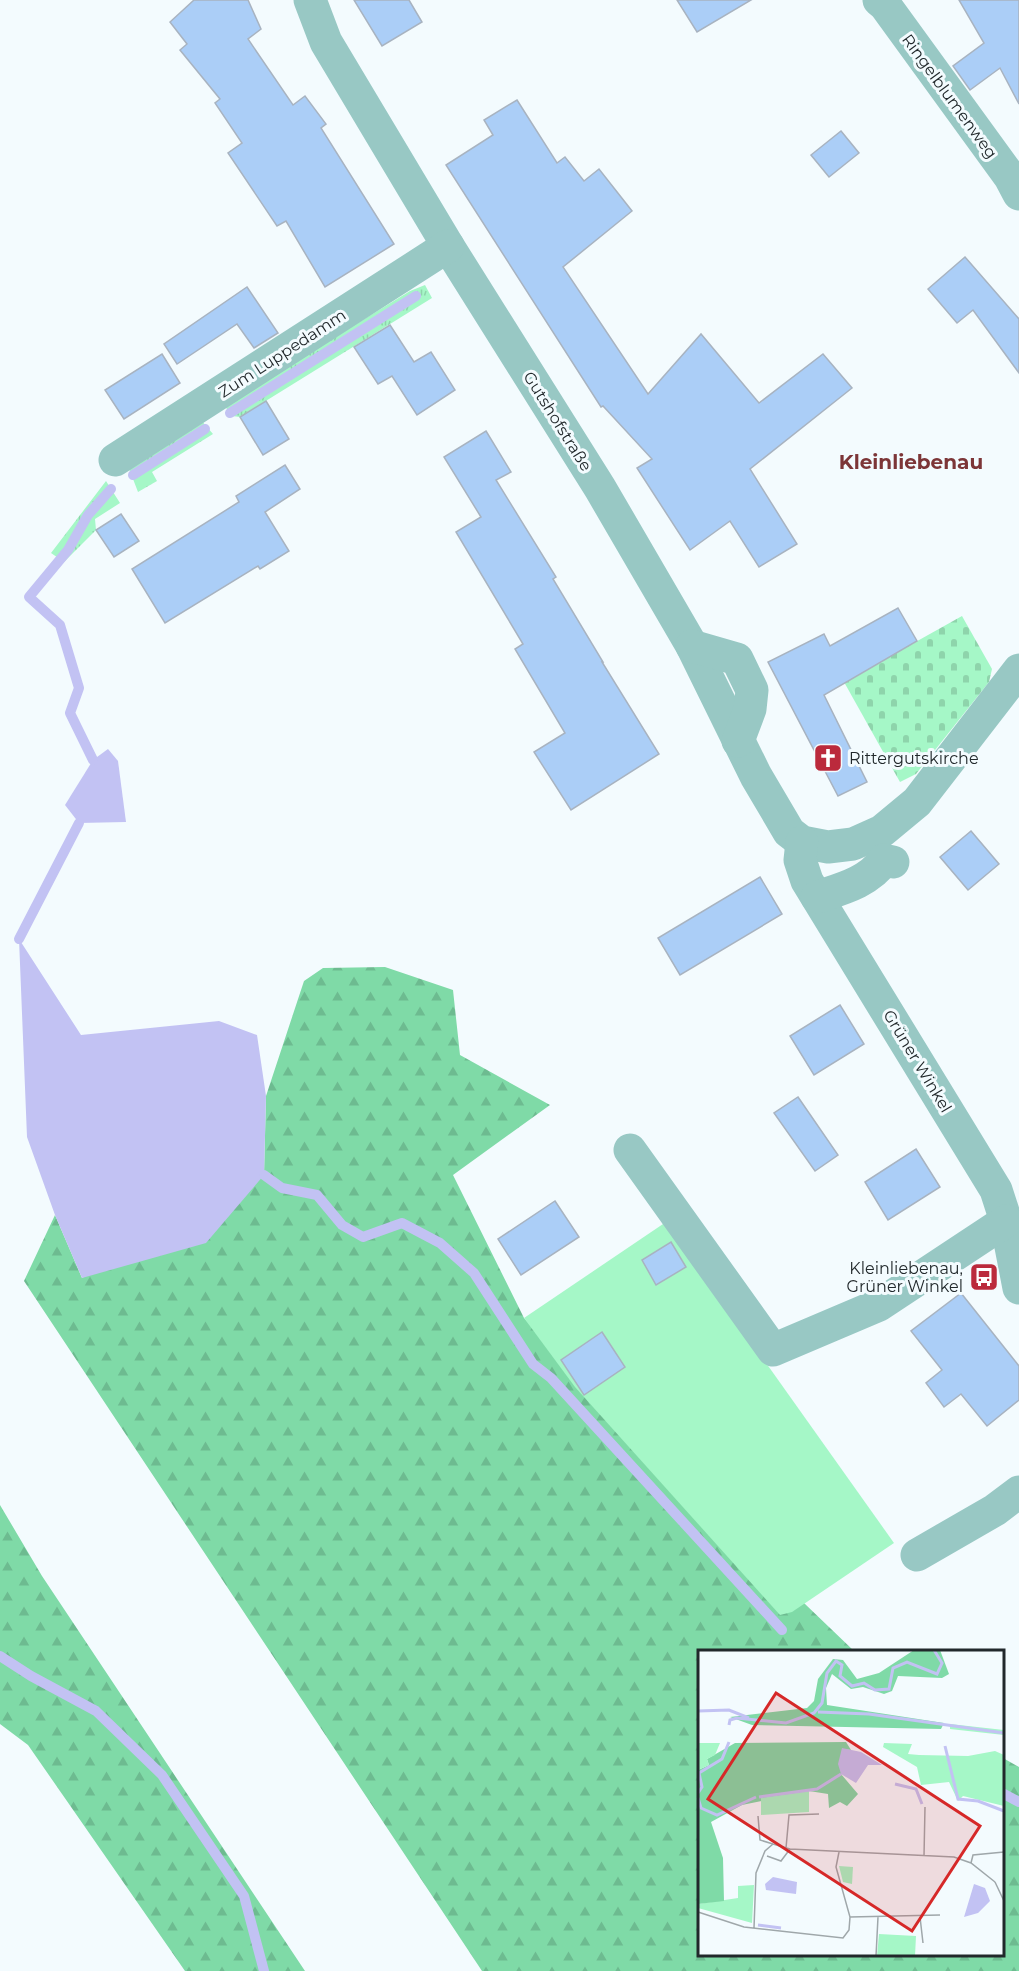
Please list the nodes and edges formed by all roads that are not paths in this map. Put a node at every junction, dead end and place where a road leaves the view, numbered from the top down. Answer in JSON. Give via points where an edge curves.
{"nodes":[{"id":1,"x":310,"y":0,"type":"edge"},
{"id":2,"x":885,"y":2,"type":"edge"},
{"id":3,"x":1016,"y":181,"type":"edge"},
{"id":4,"x":448,"y":246,"type":"junction"},
{"id":5,"x":115,"y":460,"type":"dead end"},
{"id":6,"x":1019,"y":670,"type":"edge"},
{"id":7,"x":802,"y":842,"type":"junction"},
{"id":8,"x":893,"y":862,"type":"dead end"},
{"id":9,"x":818,"y":897,"type":"junction"},
{"id":10,"x":630,"y":1150,"type":"dead end"},
{"id":11,"x":1008,"y":1186,"type":"edge"},
{"id":12,"x":1006,"y":1221,"type":"junction"},
{"id":13,"x":1019,"y":1288,"type":"edge"},
{"id":14,"x":1019,"y":1492,"type":"edge"},
{"id":15,"x":917,"y":1554,"type":"dead end"}],
"edges":[{"from":1,"to":4,"type":"street","name":"Gutshofstraße","via":[[326,42]]},
{"from":2,"to":3,"type":"street","name":"Ringelblumenweg"},
{"from":4,"to":5,"type":"street","name":"Zum Luppedamm"},
{"from":4,"to":7,"type":"street","name":"Gutshofstraße","via":[[600,488],[692,646],[781,820]]},
{"from":6,"to":7,"type":"street","via":[[917,802],[882,831],[853,844],[828,847]]},
{"from":7,"to":9,"type":"street","name":"Grüner Winkel","via":[[800,860]]},
{"from":8,"to":9,"type":"street","via":[[884,860],[856,884]]},
{"from":9,"to":11,"type":"street","name":"Grüner Winkel"},
{"from":10,"to":12,"type":"street","via":[[773,1350],[879,1305]]},
{"from":11,"to":12,"type":"street","name":"Grüner Winkel"},
{"from":12,"to":13,"type":"street","name":"Grüner Winkel"},
{"from":14,"to":15,"type":"street"}]}
